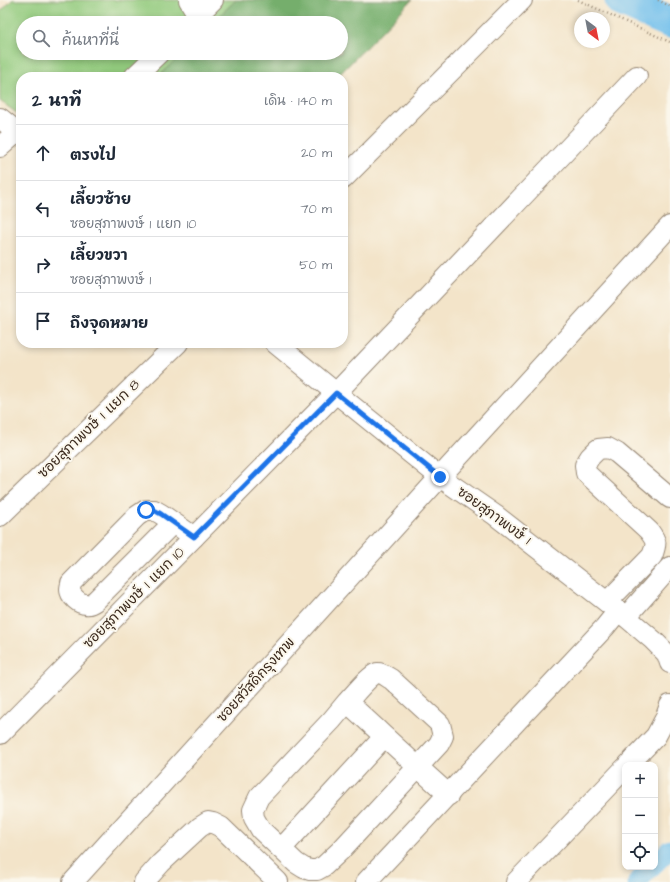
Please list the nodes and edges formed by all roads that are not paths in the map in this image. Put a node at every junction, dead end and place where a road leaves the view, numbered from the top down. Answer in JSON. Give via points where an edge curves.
{"nodes":[{"id":1,"x":213,"y":0,"type":"edge"},
{"id":2,"x":522,"y":0,"type":"edge"},
{"id":3,"x":192,"y":13,"type":"edge"},
{"id":4,"x":152,"y":60,"type":"edge"},
{"id":5,"x":139,"y":72,"type":"edge"},
{"id":6,"x":637,"y":76,"type":"dead end"},
{"id":7,"x":0,"y":118,"type":"edge"},
{"id":8,"x":16,"y":131,"type":"edge"},
{"id":9,"x":16,"y":135,"type":"edge"},
{"id":10,"x":0,"y":148,"type":"edge"},
{"id":11,"x":348,"y":174,"type":"edge"},
{"id":12,"x":670,"y":226,"type":"edge"},
{"id":13,"x":173,"y":348,"type":"edge"},
{"id":14,"x":281,"y":348,"type":"edge"},
{"id":15,"x":336,"y":393,"type":"junction"},
{"id":16,"x":440,"y":477,"type":"junction"},
{"id":17,"x":670,"y":498,"type":"edge"},
{"id":18,"x":0,"y":516,"type":"edge"},
{"id":19,"x":173,"y":523,"type":"junction"},
{"id":20,"x":194,"y":537,"type":"junction"},
{"id":21,"x":670,"y":567,"type":"edge"},
{"id":22,"x":617,"y":610,"type":"junction"},
{"id":23,"x":669,"y":657,"type":"edge"},
{"id":24,"x":347,"y":702,"type":"junction"},
{"id":25,"x":670,"y":706,"type":"edge"},
{"id":26,"x":0,"y":734,"type":"edge"},
{"id":27,"x":384,"y":737,"type":"junction"},
{"id":28,"x":631,"y":762,"type":"edge"},
{"id":29,"x":418,"y":767,"type":"junction"},
{"id":30,"x":622,"y":771,"type":"edge"},
{"id":31,"x":449,"y":794,"type":"junction"},
{"id":32,"x":281,"y":849,"type":"junction"},
{"id":33,"x":72,"y":882,"type":"edge"},
{"id":34,"x":144,"y":882,"type":"edge"},
{"id":35,"x":278,"y":882,"type":"edge"},
{"id":36,"x":366,"y":882,"type":"edge"},
{"id":37,"x":516,"y":882,"type":"edge"}],
"edges":[{"from":1,"to":3,"type":"street"},
{"from":2,"to":11,"type":"street"},
{"from":4,"to":5,"type":"street"},
{"from":6,"to":15,"type":"street","name":"ซอยสุภาพงษ์ 1 แยก 10"},
{"from":7,"to":8,"type":"street"},
{"from":9,"to":10,"type":"street"},
{"from":12,"to":16,"type":"street","name":"ซอยสวัสดีกรุงเทพ"},
{"from":13,"to":18,"type":"street","name":"ซอยสุภาพงษ์ 1 แยก 8"},
{"from":14,"to":15,"type":"street","name":"ซอยสุภาพงษ์ 1"},
{"from":15,"to":16,"type":"street","name":"ซอยสุภาพงษ์ 1"},
{"from":15,"to":20,"type":"street","name":"ซอยสุภาพงษ์ 1 แยก 10"},
{"from":16,"to":22,"type":"street","name":"ซอยสุภาพงษ์ 1","via":[[495,515]]},
{"from":16,"to":33,"type":"street","name":"ซอยสวัสดีกรุงเทพ"},
{"from":17,"to":22,"type":"street","via":[[608,448],[598,449],[585,465],[586,473],[656,540],[652,556]]},
{"from":19,"to":19,"type":"street","via":[[95,601],[85,604],[73,596],[70,590],[71,583],[137,516],[146,510],[154,510]]},
{"from":19,"to":20,"type":"street"},
{"from":20,"to":26,"type":"street","name":"ซอยสุภาพงษ์ 1 แยก 10"},
{"from":21,"to":22,"type":"street"},
{"from":22,"to":23,"type":"street","name":"ซอยสุภาพงษ์ 1","via":[[654,640]]},
{"from":22,"to":31,"type":"street","via":[[600,632]]},
{"from":24,"to":27,"type":"street"},
{"from":24,"to":29,"type":"street","via":[[371,677],[377,673],[382,674],[440,724],[443,736],[439,744]]},
{"from":24,"to":32,"type":"street","via":[[259,797],[253,810],[260,830]]},
{"from":25,"to":28,"type":"street","via":[[656,736]]},
{"from":27,"to":29,"type":"street"},
{"from":27,"to":32,"type":"street"},
{"from":29,"to":31,"type":"street"},
{"from":29,"to":32,"type":"street","via":[[324,866],[317,870],[304,868]]},
{"from":30,"to":37,"type":"street"},
{"from":31,"to":36,"type":"street"},
{"from":34,"to":35,"type":"street","via":[[208,822],[221,828]]}]}
